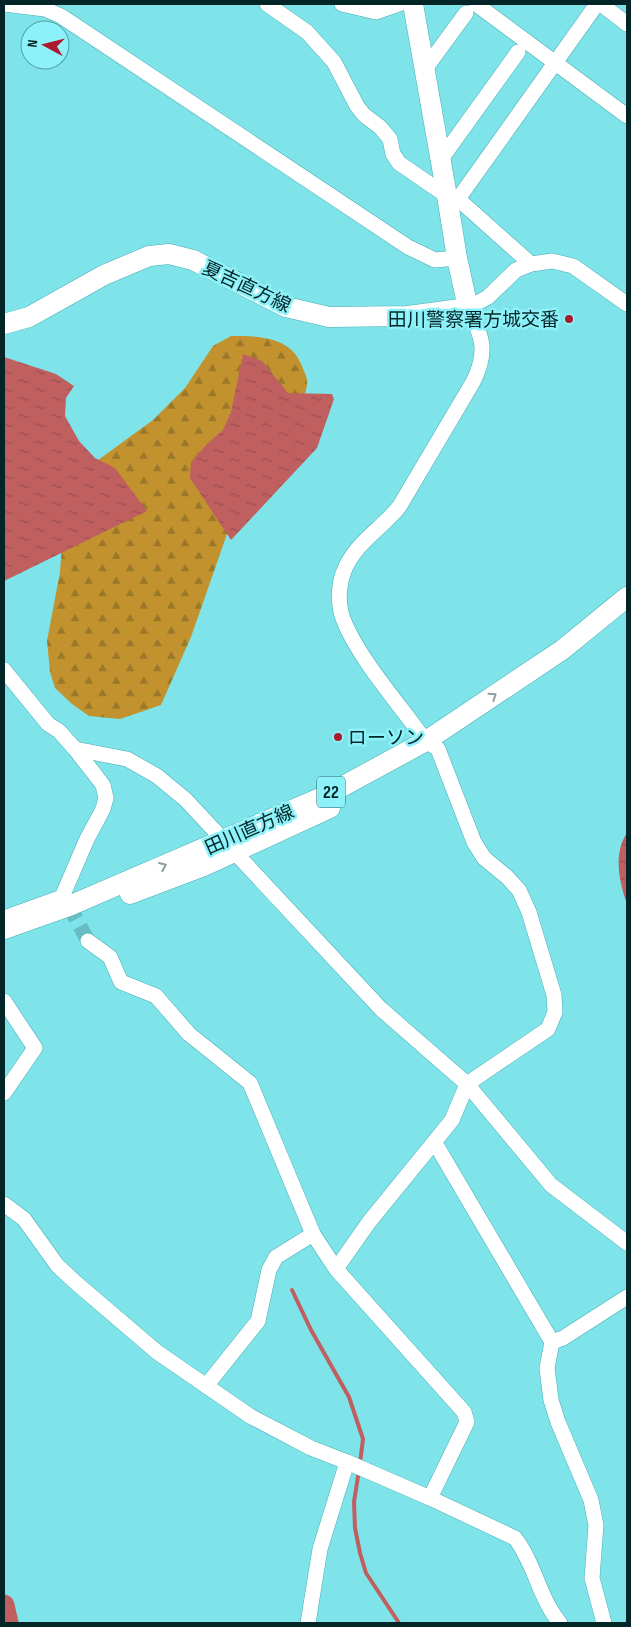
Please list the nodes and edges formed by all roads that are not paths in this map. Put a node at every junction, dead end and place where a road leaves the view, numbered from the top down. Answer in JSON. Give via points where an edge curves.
{"nodes":[{"id":1,"x":7,"y":4,"type":"edge"},
{"id":2,"x":267,"y":4,"type":"edge"},
{"id":3,"x":342,"y":4,"type":"edge"},
{"id":4,"x":399,"y":4,"type":"edge"},
{"id":5,"x":413,"y":4,"type":"edge"},
{"id":6,"x":597,"y":4,"type":"edge"},
{"id":7,"x":601,"y":4,"type":"edge"},
{"id":8,"x":471,"y":8,"type":"edge"},
{"id":9,"x":627,"y":24,"type":"edge"},
{"id":10,"x":518,"y":52,"type":"dead end"},
{"id":11,"x":555,"y":63,"type":"junction"},
{"id":12,"x":425,"y":69,"type":"junction"},
{"id":13,"x":627,"y":116,"type":"edge"},
{"id":14,"x":441,"y":159,"type":"junction"},
{"id":15,"x":453,"y":197,"type":"junction"},
{"id":16,"x":457,"y":258,"type":"junction"},
{"id":17,"x":531,"y":264,"type":"junction"},
{"id":18,"x":627,"y":304,"type":"edge"},
{"id":19,"x":468,"y":308,"type":"junction"},
{"id":20,"x":4,"y":324,"type":"edge"},
{"id":21,"x":627,"y":597,"type":"edge"},
{"id":22,"x":627,"y":615,"type":"edge"},
{"id":23,"x":4,"y":670,"type":"edge"},
{"id":24,"x":432,"y":745,"type":"junction"},
{"id":25,"x":75,"y":749,"type":"junction"},
{"id":26,"x":230,"y":846,"type":"junction"},
{"id":27,"x":65,"y":902,"type":"junction"},
{"id":28,"x":4,"y":918,"type":"edge"},
{"id":29,"x":4,"y":929,"type":"edge"},
{"id":30,"x":88,"y":941,"type":"tunnel mouth"},
{"id":31,"x":4,"y":942,"type":"edge"},
{"id":32,"x":4,"y":1001,"type":"edge"},
{"id":33,"x":468,"y":1084,"type":"junction"},
{"id":34,"x":4,"y":1093,"type":"edge"},
{"id":35,"x":435,"y":1142,"type":"junction"},
{"id":36,"x":4,"y":1204,"type":"edge"},
{"id":37,"x":313,"y":1234,"type":"junction"},
{"id":38,"x":627,"y":1242,"type":"edge"},
{"id":39,"x":336,"y":1269,"type":"junction"},
{"id":40,"x":627,"y":1297,"type":"edge"},
{"id":41,"x":552,"y":1342,"type":"junction"},
{"id":42,"x":206,"y":1386,"type":"junction"},
{"id":43,"x":348,"y":1462,"type":"junction"},
{"id":44,"x":430,"y":1498,"type":"junction"},
{"id":45,"x":308,"y":1623,"type":"edge"},
{"id":46,"x":560,"y":1623,"type":"edge"},
{"id":47,"x":604,"y":1623,"type":"edge"}],
"edges":[{"from":1,"to":16,"type":"street","via":[[45,9],[61,16],[408,248],[434,260]]},
{"from":2,"to":15,"type":"street","via":[[308,32],[334,62],[357,106],[390,139],[399,163]]},
{"from":3,"to":4,"type":"street","via":[[376,12]]},
{"from":5,"to":12,"type":"main road"},
{"from":6,"to":11,"type":"street"},
{"from":7,"to":9,"type":"street"},
{"from":8,"to":11,"type":"street"},
{"from":8,"to":12,"type":"street"},
{"from":10,"to":14,"type":"street"},
{"from":11,"to":13,"type":"street"},
{"from":11,"to":15,"type":"street"},
{"from":12,"to":14,"type":"main road"},
{"from":14,"to":15,"type":"main road"},
{"from":15,"to":16,"type":"main road"},
{"from":15,"to":17,"type":"street"},
{"from":16,"to":19,"type":"main road"},
{"from":17,"to":18,"type":"street","via":[[552,261],[573,266]]},
{"from":17,"to":19,"type":"street","via":[[516,270],[488,298]]},
{"from":19,"to":20,"type":"main road","name":"夏吉直方線","via":[[408,316],[329,317],[286,307],[193,260],[170,254],[149,256],[104,275],[29,317]]},
{"from":19,"to":24,"type":"street","via":[[480,331],[481,366],[399,507],[351,557],[343,571],[339,591],[342,613],[351,635],[386,689]]},
{"from":24,"to":21,"type":"main road","name":"田川直方線","number":"22","one_way":true,"via":[[562,650]]},
{"from":22,"to":24,"type":"main road","name":"田川直方線","number":"22","via":[[570,659]]},
{"from":23,"to":25,"type":"street","via":[[48,724]]},
{"from":24,"to":26,"type":"main road","name":"田川直方線","number":"22"},
{"from":24,"to":33,"type":"street","via":[[474,842],[484,858],[507,877],[523,897],[554,995],[554,1012],[548,1029]]},
{"from":25,"to":26,"type":"street","via":[[127,759],[157,776],[186,800]]},
{"from":25,"to":27,"type":"street","via":[[103,785],[106,798],[87,839]]},
{"from":27,"to":26,"type":"main road","name":"田川直方線","number":"22","one_way":true},
{"from":26,"to":31,"type":"main road","name":"田川直方線","number":"22","via":[[195,870]]},
{"from":26,"to":33,"type":"street","via":[[381,1009]]},
{"from":27,"to":28,"type":"street"},
{"from":27,"to":29,"type":"main road","name":"田川直方線","number":"22"},
{"from":30,"to":37,"type":"street","via":[[110,957],[121,982],[156,996],[190,1034],[250,1083]]},
{"from":32,"to":34,"type":"street","via":[[35,1048]]},
{"from":33,"to":35,"type":"street","via":[[452,1120]]},
{"from":33,"to":38,"type":"street","via":[[551,1185]]},
{"from":35,"to":39,"type":"street","via":[[368,1222]]},
{"from":35,"to":41,"type":"street"},
{"from":36,"to":42,"type":"street","via":[[24,1219],[57,1265],[75,1282],[157,1352]]},
{"from":37,"to":39,"type":"street"},
{"from":37,"to":42,"type":"street","via":[[276,1256],[269,1270],[258,1321]]},
{"from":39,"to":44,"type":"street","via":[[464,1412],[467,1422]]},
{"from":40,"to":41,"type":"street"},
{"from":41,"to":47,"type":"street","via":[[547,1368],[550,1400],[591,1500],[596,1525],[592,1578]]},
{"from":42,"to":43,"type":"street","via":[[250,1416],[311,1448]]},
{"from":43,"to":44,"type":"street"},
{"from":43,"to":45,"type":"street","via":[[320,1549]]},
{"from":44,"to":46,"type":"street","via":[[515,1538],[525,1550],[545,1600]]}]}
